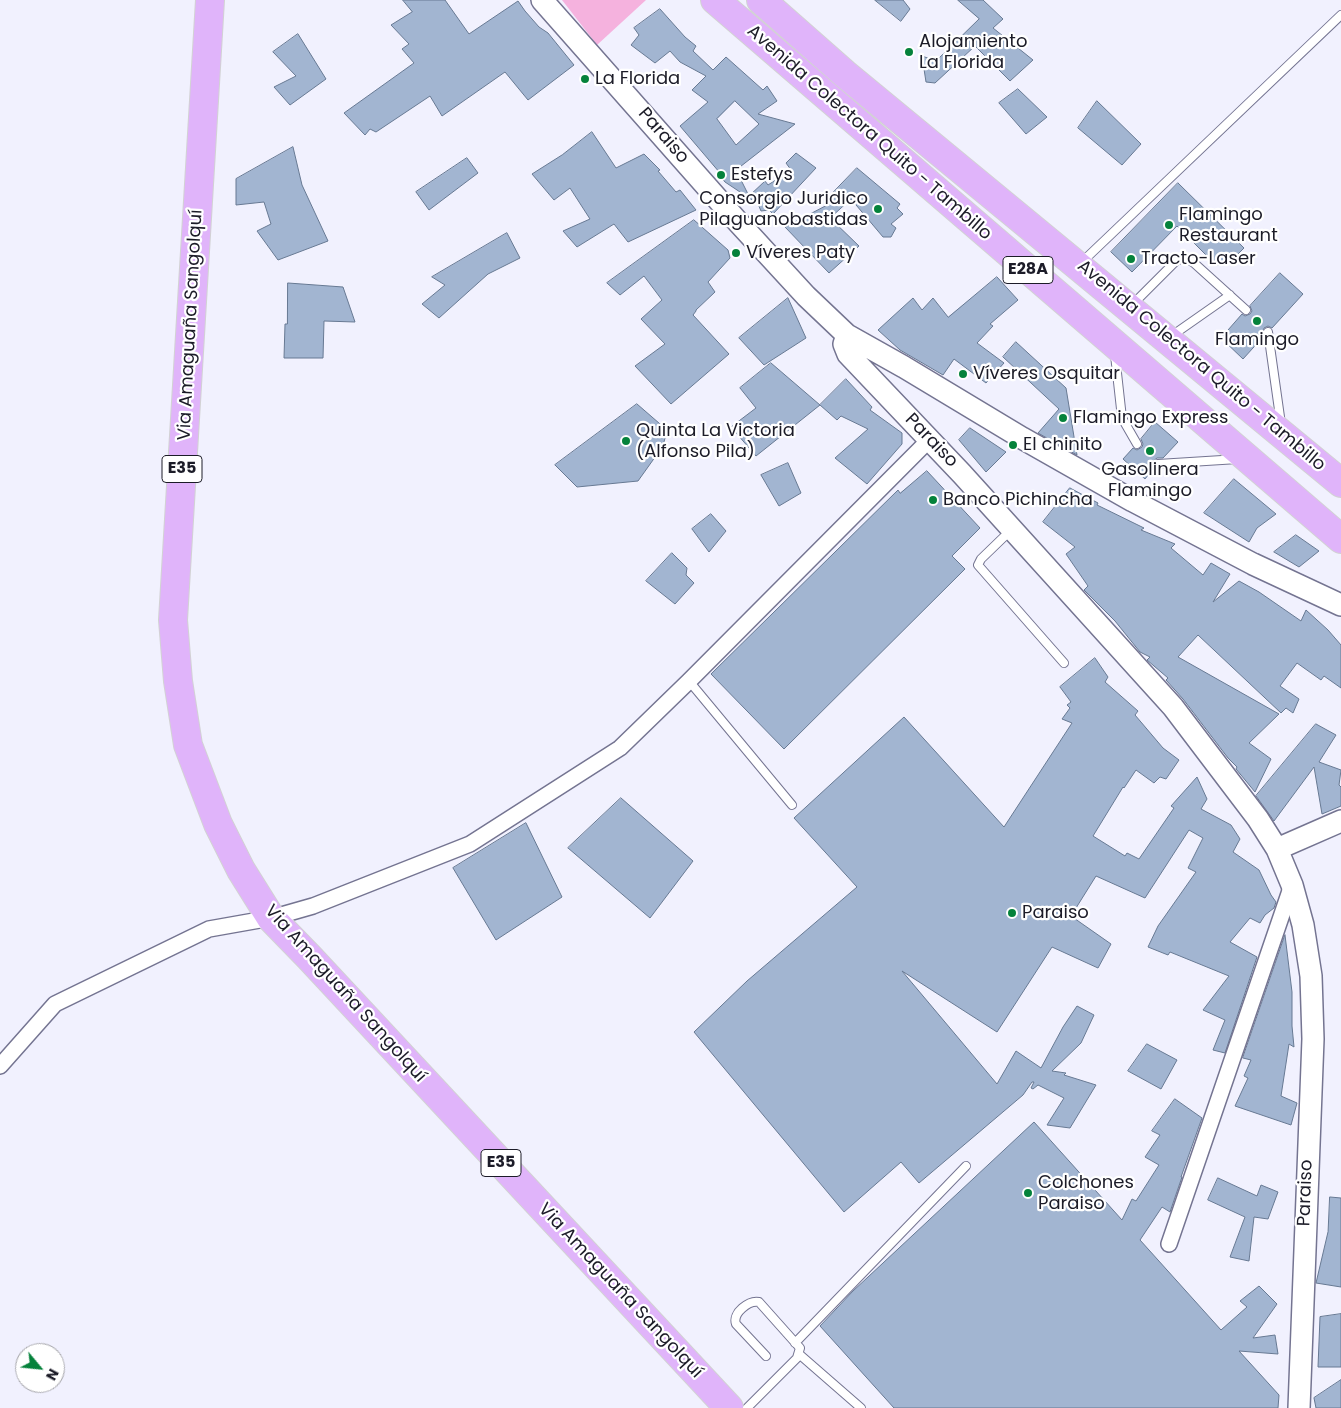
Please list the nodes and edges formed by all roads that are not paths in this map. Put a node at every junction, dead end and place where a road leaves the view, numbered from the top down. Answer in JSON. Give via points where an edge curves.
{"nodes":[{"id":1,"x":210,"y":0,"type":"edge"},
{"id":2,"x":542,"y":0,"type":"edge"},
{"id":3,"x":715,"y":0,"type":"edge"},
{"id":4,"x":760,"y":0,"type":"edge"},
{"id":5,"x":1341,"y":15,"type":"edge"},
{"id":6,"x":1079,"y":265,"type":"junction"},
{"id":7,"x":1230,"y":295,"type":"junction"},
{"id":8,"x":1129,"y":308,"type":"junction"},
{"id":9,"x":1246,"y":310,"type":"dead end"},
{"id":10,"x":1268,"y":332,"type":"dead end"},
{"id":11,"x":847,"y":335,"type":"junction"},
{"id":12,"x":1167,"y":339,"type":"junction"},
{"id":13,"x":1113,"y":343,"type":"junction"},
{"id":14,"x":1282,"y":434,"type":"junction"},
{"id":15,"x":929,"y":440,"type":"junction"},
{"id":16,"x":1137,"y":444,"type":"dead end"},
{"id":17,"x":1248,"y":459,"type":"junction"},
{"id":18,"x":1158,"y":464,"type":"dead end"},
{"id":19,"x":1341,"y":483,"type":"edge"},
{"id":20,"x":1012,"y":529,"type":"junction"},
{"id":21,"x":1341,"y":539,"type":"edge"},
{"id":22,"x":1341,"y":605,"type":"edge"},
{"id":23,"x":1064,"y":663,"type":"dead end"},
{"id":24,"x":689,"y":681,"type":"junction"},
{"id":25,"x":792,"y":805,"type":"dead end"},
{"id":26,"x":1341,"y":821,"type":"edge"},
{"id":27,"x":1277,"y":849,"type":"junction"},
{"id":28,"x":1292,"y":885,"type":"junction"},
{"id":29,"x":271,"y":918,"type":"junction"},
{"id":30,"x":0,"y":1066,"type":"edge"},
{"id":31,"x":966,"y":1166,"type":"dead end"},
{"id":32,"x":1169,"y":1244,"type":"dead end"},
{"id":33,"x":795,"y":1342,"type":"junction"},
{"id":34,"x":799,"y":1354,"type":"junction"},
{"id":35,"x":766,"y":1356,"type":"dead end"},
{"id":36,"x":729,"y":1408,"type":"edge"},
{"id":37,"x":747,"y":1408,"type":"edge"},
{"id":38,"x":861,"y":1408,"type":"edge"},
{"id":39,"x":1299,"y":1408,"type":"edge"}],
"edges":[{"from":1,"to":29,"type":"highway","name":"Via Amaguaña Sangolquí","number":"E35","via":[[173,620],[188,745],[222,832]]},
{"from":2,"to":11,"type":"street","name":"Paraiso","via":[[738,222]]},
{"from":3,"to":13,"type":"highway","name":"Avenida Colectora Quito - Tambillo","number":"E28A"},
{"from":4,"to":6,"type":"highway","name":"Avenida Colectora Quito - Tambillo","number":"E28A","via":[[845,74]]},
{"from":5,"to":6,"type":"lane"},
{"from":6,"to":8,"type":"highway","name":"Avenida Colectora Quito - Tambillo","number":"E28A"},
{"from":7,"to":8,"type":"lane","via":[[1186,258],[1177,260]]},
{"from":7,"to":9,"type":"lane"},
{"from":7,"to":12,"type":"lane"},
{"from":8,"to":12,"type":"highway","name":"Avenida Colectora Quito - Tambillo","number":"E28A"},
{"from":10,"to":14,"type":"lane"},
{"from":11,"to":15,"type":"street","name":"Paraiso","via":[[844,344],[848,354]]},
{"from":11,"to":22,"type":"street","name":"Paraiso","via":[[1133,501],[1253,564]]},
{"from":12,"to":14,"type":"highway","name":"Avenida Colectora Quito - Tambillo","number":"E28A"},
{"from":13,"to":16,"type":"lane","via":[[1122,418]]},
{"from":13,"to":17,"type":"highway","name":"Avenida Colectora Quito - Tambillo","number":"E28A"},
{"from":14,"to":19,"type":"highway","name":"Avenida Colectora Quito - Tambillo","number":"E28A"},
{"from":15,"to":20,"type":"street","name":"Paraiso"},
{"from":15,"to":24,"type":"street"},
{"from":17,"to":18,"type":"lane"},
{"from":17,"to":21,"type":"highway","name":"Avenida Colectora Quito - Tambillo","number":"E28A"},
{"from":20,"to":23,"type":"lane","via":[[981,558],[978,565]]},
{"from":20,"to":27,"type":"street","name":"Paraiso","via":[[1173,707],[1258,818]]},
{"from":24,"to":25,"type":"lane"},
{"from":24,"to":29,"type":"street","via":[[620,748],[470,844],[313,906]]},
{"from":26,"to":27,"type":"street"},
{"from":27,"to":28,"type":"street","name":"Paraiso"},
{"from":28,"to":32,"type":"street"},
{"from":28,"to":39,"type":"street","name":"Paraiso","via":[[1303,925],[1311,976],[1314,1039]]},
{"from":29,"to":30,"type":"street","via":[[209,930],[56,1004]]},
{"from":29,"to":36,"type":"highway","name":"Via Amaguaña Sangolquí","number":"E35"},
{"from":31,"to":33,"type":"lane"},
{"from":33,"to":34,"type":"lane","via":[[800,1348]]},
{"from":33,"to":35,"type":"lane","via":[[759,1302],[753,1300],[734,1320]]},
{"from":34,"to":37,"type":"lane"},
{"from":34,"to":38,"type":"lane"}]}
